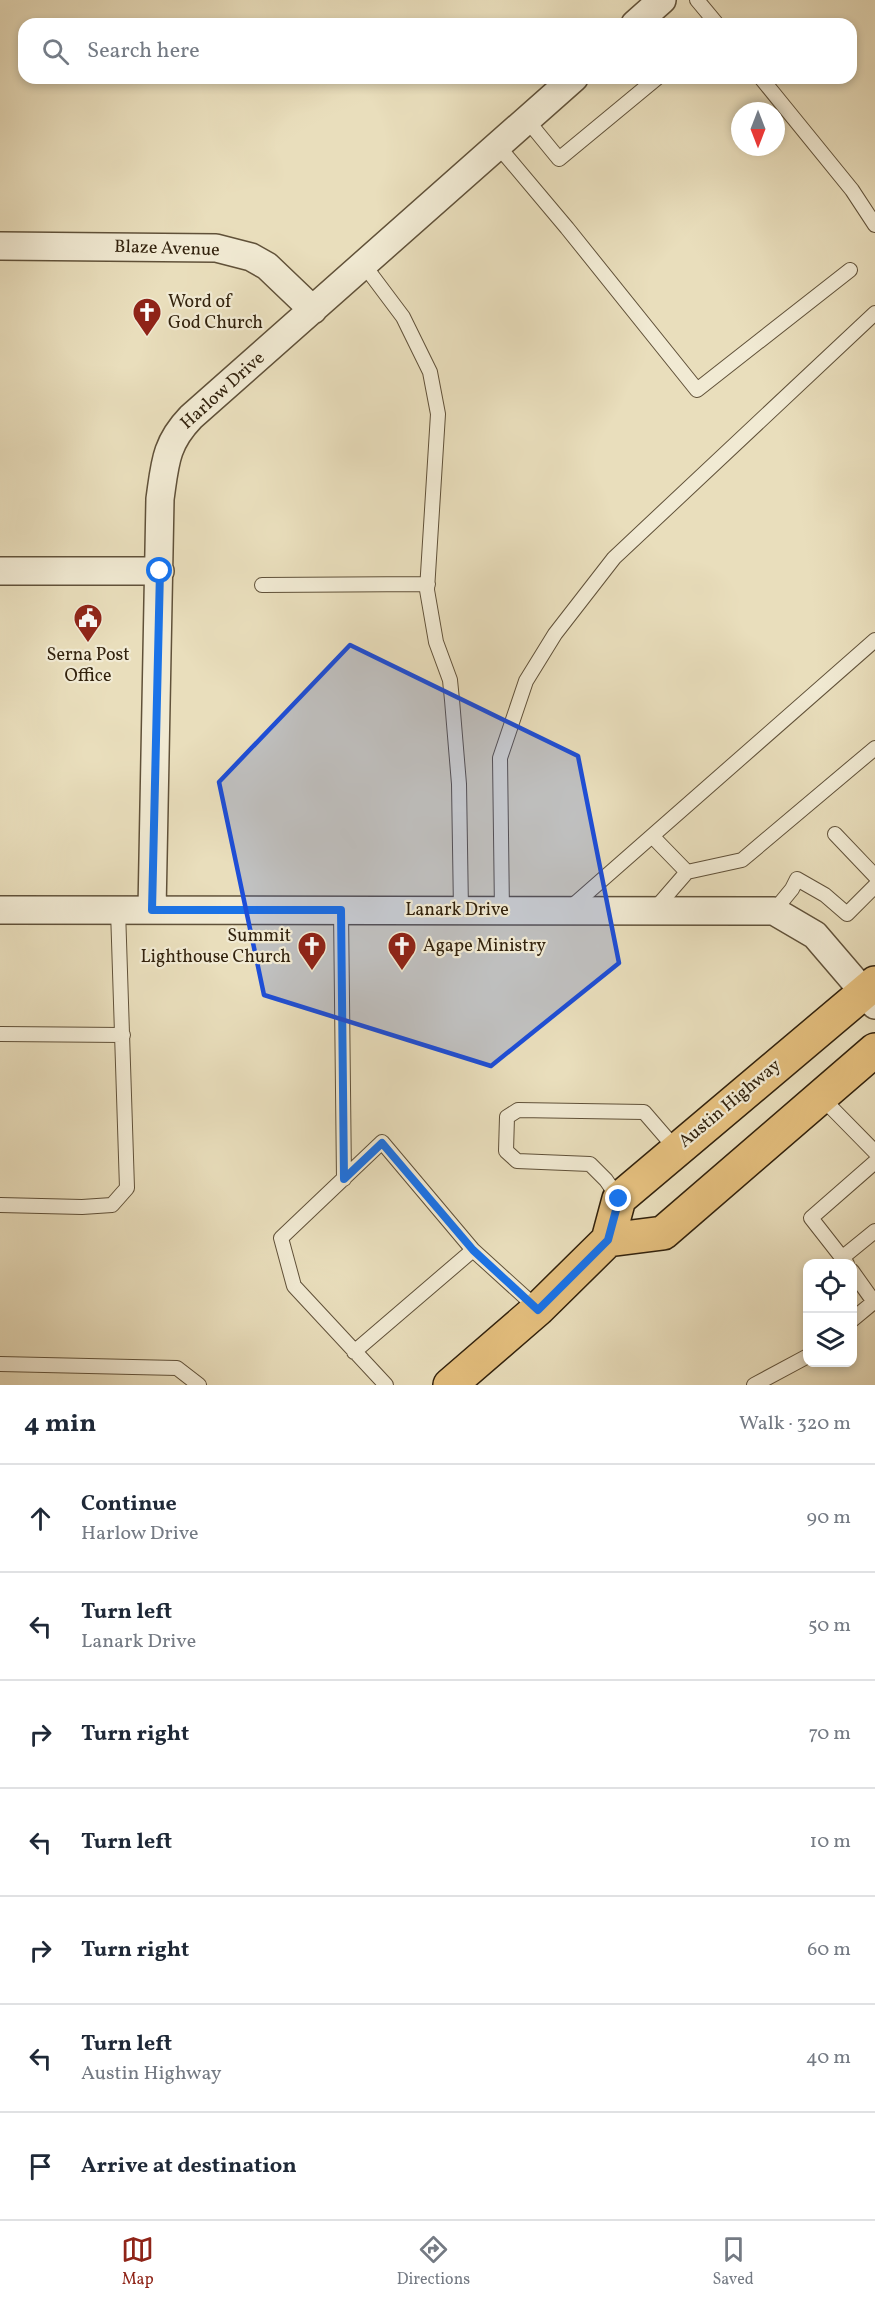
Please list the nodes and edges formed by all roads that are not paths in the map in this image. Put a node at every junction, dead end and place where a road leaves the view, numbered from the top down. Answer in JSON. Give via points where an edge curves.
{"nodes":[{"id":1,"x":662,"y":0,"type":"edge"},
{"id":2,"x":697,"y":0,"type":"edge"},
{"id":3,"x":642,"y":18,"type":"edge"},
{"id":4,"x":712,"y":18,"type":"edge"},
{"id":5,"x":567,"y":84,"type":"edge"},
{"id":6,"x":650,"y":84,"type":"edge"},
{"id":7,"x":765,"y":84,"type":"edge"},
{"id":8,"x":527,"y":120,"type":"junction"},
{"id":9,"x":498,"y":146,"type":"junction"},
{"id":10,"x":875,"y":225,"type":"edge"},
{"id":11,"x":0,"y":246,"type":"edge"},
{"id":12,"x":364,"y":265,"type":"junction"},
{"id":13,"x":850,"y":270,"type":"dead end"},
{"id":14,"x":313,"y":310,"type":"junction"},
{"id":15,"x":875,"y":313,"type":"edge"},
{"id":16,"x":0,"y":571,"type":"edge"},
{"id":17,"x":160,"y":571,"type":"junction"},
{"id":18,"x":428,"y":584,"type":"junction"},
{"id":19,"x":262,"y":585,"type":"dead end"},
{"id":20,"x":875,"y":640,"type":"edge"},
{"id":21,"x":875,"y":748,"type":"edge"},
{"id":22,"x":835,"y":834,"type":"dead end"},
{"id":23,"x":652,"y":836,"type":"junction"},
{"id":24,"x":687,"y":872,"type":"junction"},
{"id":25,"x":875,"y":876,"type":"edge"},
{"id":26,"x":875,"y":886,"type":"edge"},
{"id":27,"x":0,"y":910,"type":"edge"},
{"id":28,"x":118,"y":910,"type":"junction"},
{"id":29,"x":152,"y":910,"type":"junction"},
{"id":30,"x":341,"y":910,"type":"junction"},
{"id":31,"x":461,"y":910,"type":"junction"},
{"id":32,"x":502,"y":911,"type":"junction"},
{"id":33,"x":567,"y":911,"type":"junction"},
{"id":34,"x":654,"y":911,"type":"junction"},
{"id":35,"x":774,"y":911,"type":"junction"},
{"id":36,"x":871,"y":994,"type":"edge"},
{"id":37,"x":0,"y":1034,"type":"edge"},
{"id":38,"x":123,"y":1035,"type":"junction"},
{"id":39,"x":875,"y":1050,"type":"edge"},
{"id":40,"x":820,"y":1095,"type":"junction"},
{"id":41,"x":676,"y":1149,"type":"junction"},
{"id":42,"x":875,"y":1152,"type":"edge"},
{"id":43,"x":875,"y":1162,"type":"edge"},
{"id":44,"x":344,"y":1179,"type":"junction"},
{"id":45,"x":619,"y":1199,"type":"junction"},
{"id":46,"x":0,"y":1205,"type":"edge"},
{"id":47,"x":875,"y":1231,"type":"edge"},
{"id":48,"x":608,"y":1240,"type":"junction"},
{"id":49,"x":473,"y":1250,"type":"junction"},
{"id":50,"x":844,"y":1259,"type":"edge"},
{"id":51,"x":846,"y":1259,"type":"edge"},
{"id":52,"x":857,"y":1278,"type":"edge"},
{"id":53,"x":874,"y":1302,"type":"edge"},
{"id":54,"x":538,"y":1310,"type":"junction"},
{"id":55,"x":857,"y":1316,"type":"edge"},
{"id":56,"x":354,"y":1352,"type":"junction"},
{"id":57,"x":803,"y":1358,"type":"edge"},
{"id":58,"x":0,"y":1364,"type":"edge"},
{"id":59,"x":199,"y":1385,"type":"edge"},
{"id":60,"x":386,"y":1385,"type":"edge"},
{"id":61,"x":450,"y":1385,"type":"edge"},
{"id":62,"x":754,"y":1385,"type":"edge"}],
"edges":[{"from":1,"to":3,"type":"street"},
{"from":2,"to":4,"type":"lane"},
{"from":5,"to":8,"type":"street","name":"Harlow Drive"},
{"from":6,"to":8,"type":"lane","via":[[559,159]]},
{"from":7,"to":10,"type":"lane","via":[[852,190]]},
{"from":8,"to":9,"type":"street","name":"Harlow Drive"},
{"from":9,"to":12,"type":"street","name":"Harlow Drive"},
{"from":9,"to":13,"type":"lane","via":[[697,390]]},
{"from":11,"to":14,"type":"street","name":"Blaze Avenue","via":[[216,248],[251,257],[267,266]]},
{"from":12,"to":14,"type":"street","name":"Harlow Drive"},
{"from":12,"to":18,"type":"lane","via":[[403,317],[430,372],[438,414]]},
{"from":14,"to":17,"type":"street","name":"Harlow Drive","via":[[177,432],[166,460],[160,499]]},
{"from":15,"to":32,"type":"lane","via":[[614,558],[555,634],[526,681],[500,758]]},
{"from":16,"to":17,"type":"street"},
{"from":17,"to":29,"type":"street","name":"Harlow Drive"},
{"from":18,"to":19,"type":"lane"},
{"from":18,"to":31,"type":"lane","via":[[436,642],[450,680],[459,784]]},
{"from":20,"to":23,"type":"lane"},
{"from":21,"to":24,"type":"lane","via":[[742,860]]},
{"from":22,"to":25,"type":"lane"},
{"from":23,"to":24,"type":"lane"},
{"from":23,"to":33,"type":"lane"},
{"from":24,"to":34,"type":"lane"},
{"from":26,"to":35,"type":"lane","via":[[847,914],[797,879]]},
{"from":27,"to":28,"type":"street","name":"Lanark Drive"},
{"from":28,"to":29,"type":"street","name":"Lanark Drive"},
{"from":28,"to":38,"type":"lane"},
{"from":29,"to":30,"type":"street","name":"Lanark Drive"},
{"from":30,"to":31,"type":"street","name":"Lanark Drive"},
{"from":30,"to":44,"type":"lane"},
{"from":31,"to":32,"type":"street","name":"Lanark Drive"},
{"from":32,"to":33,"type":"street","name":"Lanark Drive"},
{"from":33,"to":34,"type":"street","name":"Lanark Drive"},
{"from":34,"to":35,"type":"street","name":"Lanark Drive"},
{"from":35,"to":36,"type":"street","via":[[815,935]]},
{"from":36,"to":41,"type":"main road","name":"Austin Highway","via":[[831,1018]]},
{"from":37,"to":38,"type":"lane"},
{"from":38,"to":46,"type":"lane","via":[[127,1188],[112,1205]]},
{"from":39,"to":40,"type":"main road"},
{"from":40,"to":42,"type":"lane"},
{"from":40,"to":48,"type":"main road","via":[[663,1233]]},
{"from":41,"to":45,"type":"main road","name":"Austin Highway"},
{"from":41,"to":45,"type":"lane","via":[[644,1112],[518,1110],[507,1117],[506,1151],[517,1161],[591,1164]]},
{"from":43,"to":50,"type":"lane","via":[[811,1218]]},
{"from":44,"to":49,"type":"lane","via":[[382,1143]]},
{"from":44,"to":56,"type":"lane","via":[[281,1238],[294,1286]]},
{"from":45,"to":48,"type":"main road"},
{"from":47,"to":51,"type":"lane"},
{"from":48,"to":54,"type":"main road"},
{"from":49,"to":54,"type":"lane"},
{"from":49,"to":56,"type":"lane"},
{"from":52,"to":53,"type":"lane"},
{"from":53,"to":55,"type":"lane"},
{"from":54,"to":61,"type":"main road"},
{"from":56,"to":60,"type":"lane"},
{"from":57,"to":62,"type":"lane"},
{"from":58,"to":59,"type":"lane","via":[[177,1368]]}]}
